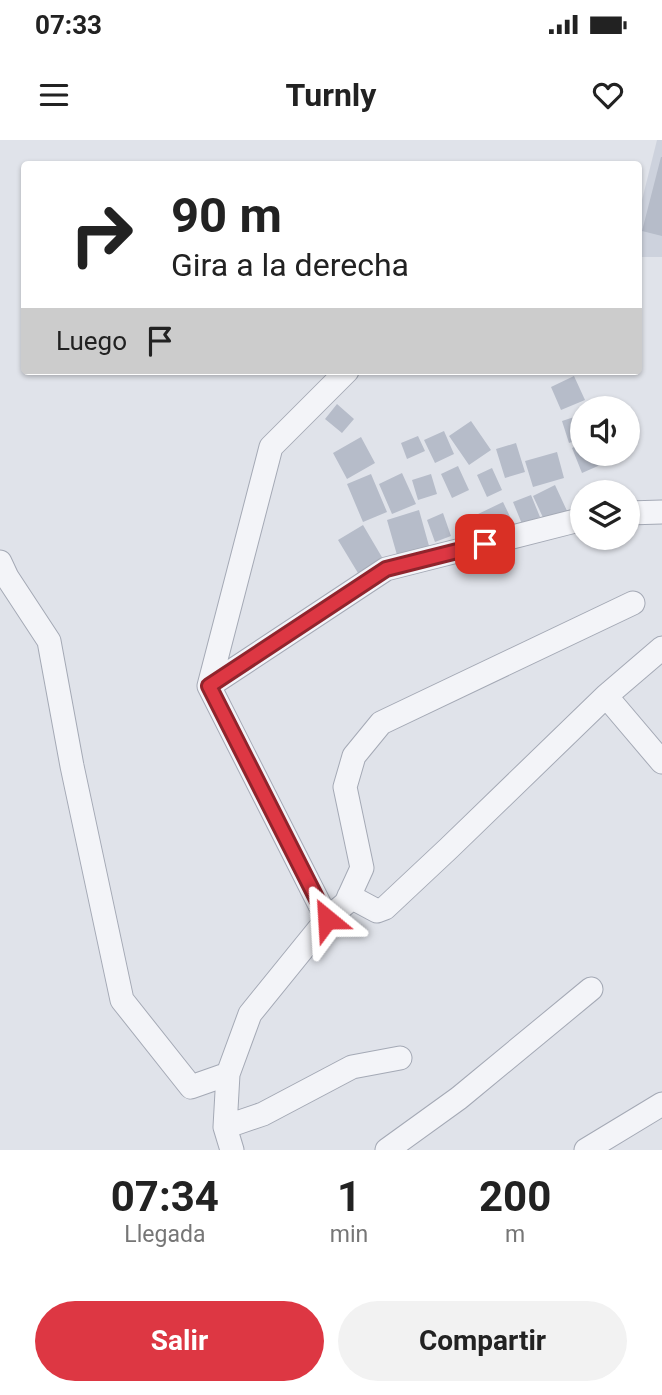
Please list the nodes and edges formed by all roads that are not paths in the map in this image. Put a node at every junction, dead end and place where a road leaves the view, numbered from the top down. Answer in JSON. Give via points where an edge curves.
{"nodes":[{"id":1,"x":342,"y":375,"type":"edge"},
{"id":2,"x":662,"y":512,"type":"edge"},
{"id":3,"x":640,"y":513,"type":"edge"},
{"id":4,"x":570,"y":522,"type":"edge"},
{"id":5,"x":0,"y":562,"type":"edge"},
{"id":6,"x":633,"y":603,"type":"dead end"},
{"id":7,"x":662,"y":648,"type":"edge"},
{"id":8,"x":209,"y":686,"type":"junction"},
{"id":9,"x":606,"y":696,"type":"junction"},
{"id":10,"x":662,"y":762,"type":"edge"},
{"id":11,"x":349,"y":896,"type":"junction"},
{"id":12,"x":327,"y":919,"type":"junction"},
{"id":13,"x":591,"y":989,"type":"dead end"},
{"id":14,"x":400,"y":1058,"type":"dead end"},
{"id":15,"x":228,"y":1073,"type":"junction"},
{"id":16,"x":662,"y":1104,"type":"edge"},
{"id":17,"x":225,"y":1127,"type":"junction"},
{"id":18,"x":232,"y":1150,"type":"edge"},
{"id":19,"x":387,"y":1150,"type":"edge"},
{"id":20,"x":586,"y":1150,"type":"edge"}],
"edges":[{"from":1,"to":8,"type":"street","via":[[271,447]]},
{"from":2,"to":3,"type":"street"},
{"from":4,"to":8,"type":"street","via":[[386,569]]},
{"from":5,"to":15,"type":"street","via":[[49,641],[122,1000],[191,1087]]},
{"from":6,"to":11,"type":"street","via":[[381,723],[354,756],[345,786],[362,867]]},
{"from":7,"to":9,"type":"street"},
{"from":8,"to":12,"type":"street"},
{"from":9,"to":10,"type":"street"},
{"from":9,"to":11,"type":"street","via":[[385,908],[377,911]]},
{"from":11,"to":12,"type":"street"},
{"from":12,"to":15,"type":"street","via":[[250,1014]]},
{"from":13,"to":19,"type":"street","via":[[459,1098]]},
{"from":14,"to":17,"type":"street","via":[[352,1067],[263,1114]]},
{"from":15,"to":17,"type":"street"},
{"from":16,"to":20,"type":"street"},
{"from":17,"to":18,"type":"street"}]}
